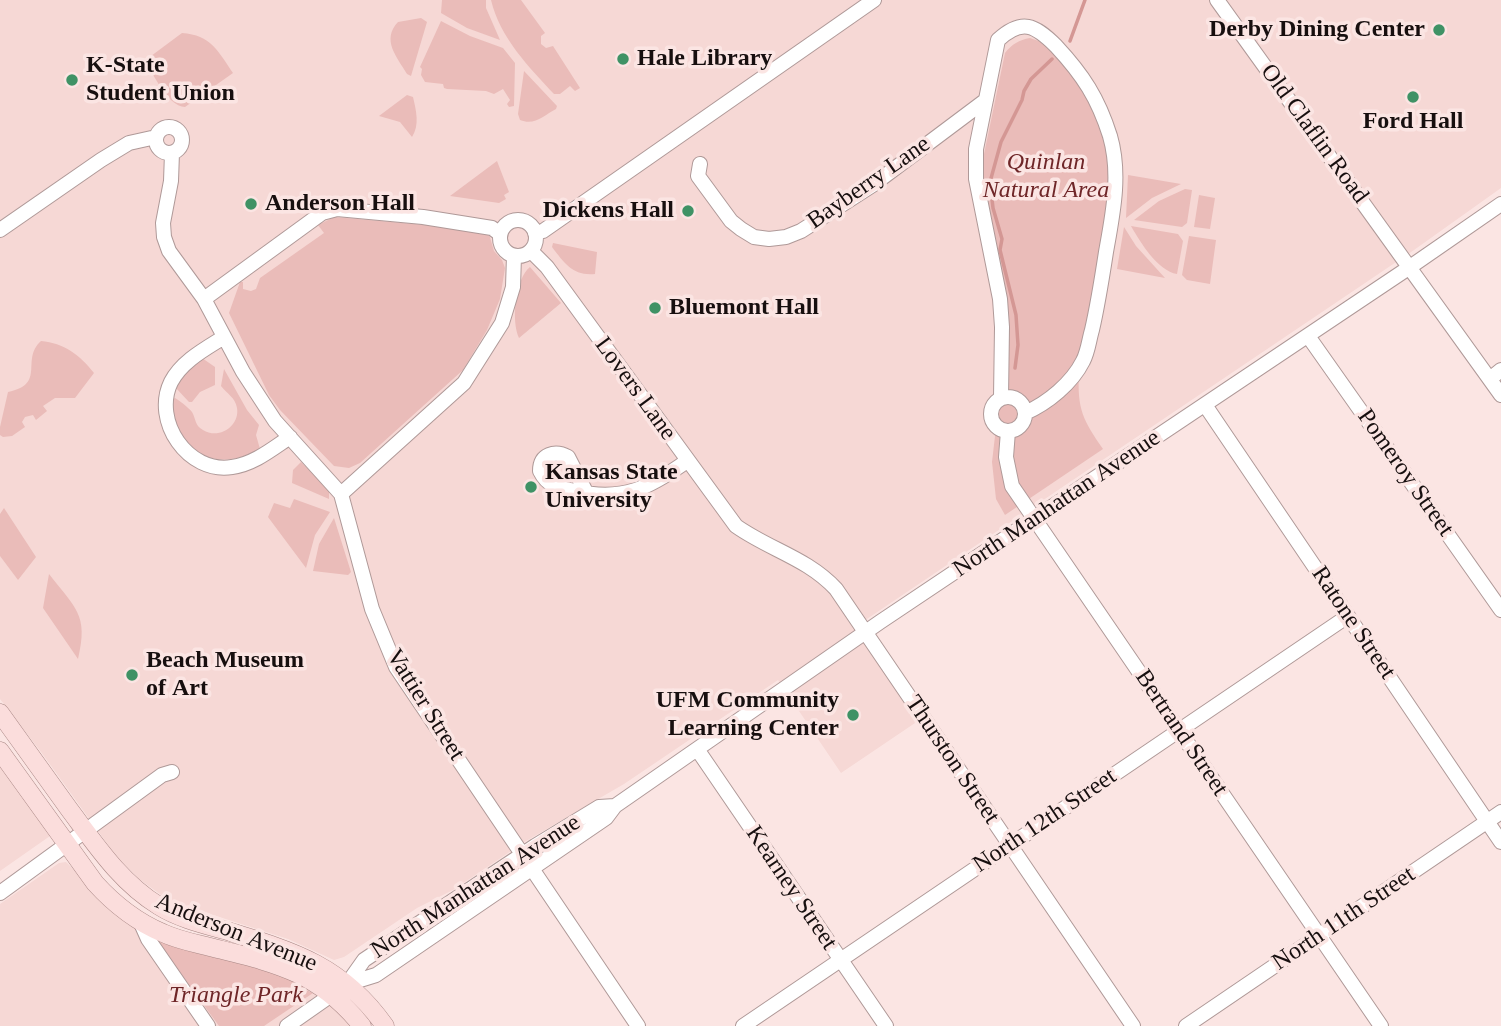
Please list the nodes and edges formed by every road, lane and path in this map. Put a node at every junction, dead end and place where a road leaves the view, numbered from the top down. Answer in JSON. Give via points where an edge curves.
{"nodes":[{"id":1,"x":874,"y":0,"type":"edge"},
{"id":2,"x":1217,"y":0,"type":"edge"},
{"id":3,"x":986,"y":100,"type":"junction"},
{"id":4,"x":156,"y":137,"type":"junction"},
{"id":5,"x":172,"y":153,"type":"junction"},
{"id":6,"x":700,"y":164,"type":"dead end"},
{"id":7,"x":1501,"y":204,"type":"edge"},
{"id":8,"x":0,"y":230,"type":"edge"},
{"id":9,"x":535,"y":233,"type":"junction"},
{"id":10,"x":500,"y":234,"type":"junction"},
{"id":11,"x":531,"y":251,"type":"junction"},
{"id":12,"x":514,"y":256,"type":"junction"},
{"id":13,"x":1410,"y":267,"type":"junction"},
{"id":14,"x":205,"y":299,"type":"junction"},
{"id":15,"x":1308,"y":335,"type":"junction"},
{"id":16,"x":224,"y":337,"type":"junction"},
{"id":17,"x":1495,"y":375,"type":"edge"},
{"id":18,"x":1501,"y":395,"type":"edge"},
{"id":19,"x":1002,"y":397,"type":"junction"},
{"id":20,"x":1205,"y":405,"type":"junction"},
{"id":21,"x":1026,"y":414,"type":"junction"},
{"id":22,"x":1008,"y":431,"type":"junction"},
{"id":23,"x":290,"y":437,"type":"junction"},
{"id":24,"x":687,"y":461,"type":"junction"},
{"id":25,"x":341,"y":494,"type":"junction"},
{"id":26,"x":587,"y":494,"type":"dead end"},
{"id":27,"x":1035,"y":519,"type":"junction"},
{"id":28,"x":1501,"y":610,"type":"edge"},
{"id":29,"x":1348,"y":616,"type":"junction"},
{"id":30,"x":865,"y":632,"type":"junction"},
{"id":31,"x":0,"y":713,"type":"edge"},
{"id":32,"x":1179,"y":731,"type":"junction"},
{"id":33,"x":697,"y":749,"type":"junction"},
{"id":34,"x":0,"y":751,"type":"edge"},
{"id":35,"x":172,"y":772,"type":"dead end"},
{"id":36,"x":615,"y":806,"type":"junction"},
{"id":37,"x":1501,"y":812,"type":"edge"},
{"id":38,"x":1487,"y":821,"type":"junction"},
{"id":39,"x":85,"y":831,"type":"junction"},
{"id":40,"x":1501,"y":842,"type":"edge"},
{"id":41,"x":67,"y":845,"type":"junction"},
{"id":42,"x":1010,"y":845,"type":"junction"},
{"id":43,"x":522,"y":854,"type":"junction"},
{"id":44,"x":531,"y":869,"type":"junction"},
{"id":45,"x":0,"y":893,"type":"edge"},
{"id":46,"x":140,"y":921,"type":"junction"},
{"id":47,"x":1319,"y":935,"type":"junction"},
{"id":48,"x":841,"y":960,"type":"junction"},
{"id":49,"x":340,"y":989,"type":"junction"},
{"id":50,"x":208,"y":1026,"type":"edge"},
{"id":51,"x":287,"y":1026,"type":"edge"},
{"id":52,"x":362,"y":1026,"type":"edge"},
{"id":53,"x":385,"y":1026,"type":"edge"},
{"id":54,"x":638,"y":1026,"type":"edge"},
{"id":55,"x":743,"y":1026,"type":"edge"},
{"id":56,"x":886,"y":1026,"type":"edge"},
{"id":57,"x":1133,"y":1026,"type":"edge"},
{"id":58,"x":1186,"y":1026,"type":"edge"},
{"id":59,"x":1381,"y":1026,"type":"edge"}],
"edges":[{"from":1,"to":9,"type":"street"},
{"from":2,"to":13,"type":"street","name":"Old Claflin Road"},
{"from":3,"to":6,"type":"street","name":"Bayberry Lane","via":[[864,191],[786,237],[754,237],[731,221],[698,176]]},
{"from":3,"to":19,"type":"street","via":[[976,149],[976,179],[1000,299]]},
{"from":3,"to":21,"type":"street","via":[[998,40],[1017,27],[1041,31],[1088,84],[1110,138],[1115,170],[1097,310],[1084,360],[1053,397]]},
{"from":4,"to":5,"type":"street","via":[[160,149]]},
{"from":4,"to":5,"type":"street","via":[[167,126],[179,131],[181,144]]},
{"from":4,"to":8,"type":"street","via":[[129,143]]},
{"from":5,"to":14,"type":"street","name":"Vattier Street","via":[[164,237]]},
{"from":7,"to":13,"type":"street","name":"North Manhattan Avenue"},
{"from":9,"to":10,"type":"street","via":[[517,220],[506,224]]},
{"from":9,"to":11,"type":"street"},
{"from":10,"to":12,"type":"street","via":[[502,248]]},
{"from":10,"to":14,"type":"street","via":[[492,228],[423,217],[337,209],[322,213]]},
{"from":11,"to":12,"type":"street"},
{"from":11,"to":24,"type":"street","name":"Lovers Lane"},
{"from":12,"to":25,"type":"street","via":[[513,288],[502,323],[464,383]]},
{"from":13,"to":15,"type":"street","name":"North Manhattan Avenue"},
{"from":13,"to":17,"type":"street","name":"Old Claflin Road"},
{"from":14,"to":16,"type":"street","name":"Vattier Street"},
{"from":15,"to":20,"type":"street","name":"North Manhattan Avenue"},
{"from":15,"to":28,"type":"street","name":"Pomeroy Street"},
{"from":16,"to":23,"type":"street","name":"Vattier Street","via":[[275,421]]},
{"from":16,"to":23,"type":"street","via":[[195,356],[173,379],[167,391],[173,435],[197,460],[222,467],[257,458]]},
{"from":17,"to":18,"type":"street","name":"Old Claflin Road"},
{"from":19,"to":21,"type":"street","via":[[1017,399]]},
{"from":19,"to":22,"type":"street","via":[[993,404],[990,415],[995,426]]},
{"from":20,"to":27,"type":"street","name":"North Manhattan Avenue"},
{"from":20,"to":29,"type":"street","name":"Ratone Street"},
{"from":21,"to":22,"type":"street","via":[[1022,425]]},
{"from":22,"to":27,"type":"street","name":"Bertrand Street","via":[[1006,457],[1012,486]]},
{"from":23,"to":25,"type":"street","name":"Vattier Street"},
{"from":24,"to":26,"type":"street","via":[[640,489],[617,496]]},
{"from":24,"to":30,"type":"street","name":"Lovers Lane","via":[[736,526],[808,564],[830,582]]},
{"from":25,"to":43,"type":"street","name":"Vattier Street","via":[[372,609],[397,667]]},
{"from":27,"to":30,"type":"street","name":"North Manhattan Avenue"},
{"from":27,"to":32,"type":"street","name":"Bertrand Street"},
{"from":29,"to":32,"type":"street","name":"North 12th Street"},
{"from":29,"to":38,"type":"street","name":"Ratone Street"},
{"from":30,"to":33,"type":"street","name":"North Manhattan Avenue"},
{"from":30,"to":42,"type":"street","name":"Thurston Street"},
{"from":31,"to":39,"type":"main road","name":"Anderson Avenue"},
{"from":32,"to":42,"type":"street","name":"North 12th Street"},
{"from":32,"to":47,"type":"street","name":"Bertrand Street"},
{"from":33,"to":36,"type":"street","name":"North Manhattan Avenue"},
{"from":33,"to":48,"type":"street","name":"Kearney Street"},
{"from":34,"to":41,"type":"main road","name":"Anderson Avenue"},
{"from":35,"to":39,"type":"street"},
{"from":36,"to":43,"type":"street","name":"North Manhattan Avenue","via":[[599,807]]},
{"from":36,"to":44,"type":"street","name":"North Manhattan Avenue","via":[[606,818]]},
{"from":37,"to":38,"type":"street","name":"North 11th Street"},
{"from":38,"to":40,"type":"street","name":"Ratone Street"},
{"from":38,"to":47,"type":"street","name":"North 11th Street"},
{"from":39,"to":41,"type":"street"},
{"from":39,"to":49,"type":"main road","name":"Anderson Avenue","via":[[127,883],[162,908],[307,958]]},
{"from":41,"to":45,"type":"street"},
{"from":41,"to":46,"type":"main road","name":"Anderson Avenue","via":[[108,897]]},
{"from":42,"to":48,"type":"street","name":"North 12th Street"},
{"from":42,"to":57,"type":"street","name":"Thurston Street"},
{"from":43,"to":44,"type":"street","name":"Vattier Street"},
{"from":43,"to":49,"type":"street","name":"North Manhattan Avenue","via":[[364,960]]},
{"from":44,"to":49,"type":"street","name":"North Manhattan Avenue","via":[[376,975]]},
{"from":44,"to":54,"type":"street","name":"Vattier Street"},
{"from":46,"to":49,"type":"main road","name":"Anderson Avenue","via":[[164,933],[286,967]]},
{"from":46,"to":50,"type":"street","name":"Anderson Avenue"},
{"from":47,"to":58,"type":"street","name":"North 11th Street"},
{"from":47,"to":59,"type":"street","name":"Bertrand Street"},
{"from":48,"to":55,"type":"street","name":"North 12th Street"},
{"from":48,"to":56,"type":"street","name":"Kearney Street"},
{"from":49,"to":51,"type":"street","name":"North Manhattan Avenue"},
{"from":49,"to":52,"type":"main road"},
{"from":49,"to":53,"type":"main road","via":[[370,1004]]}]}
